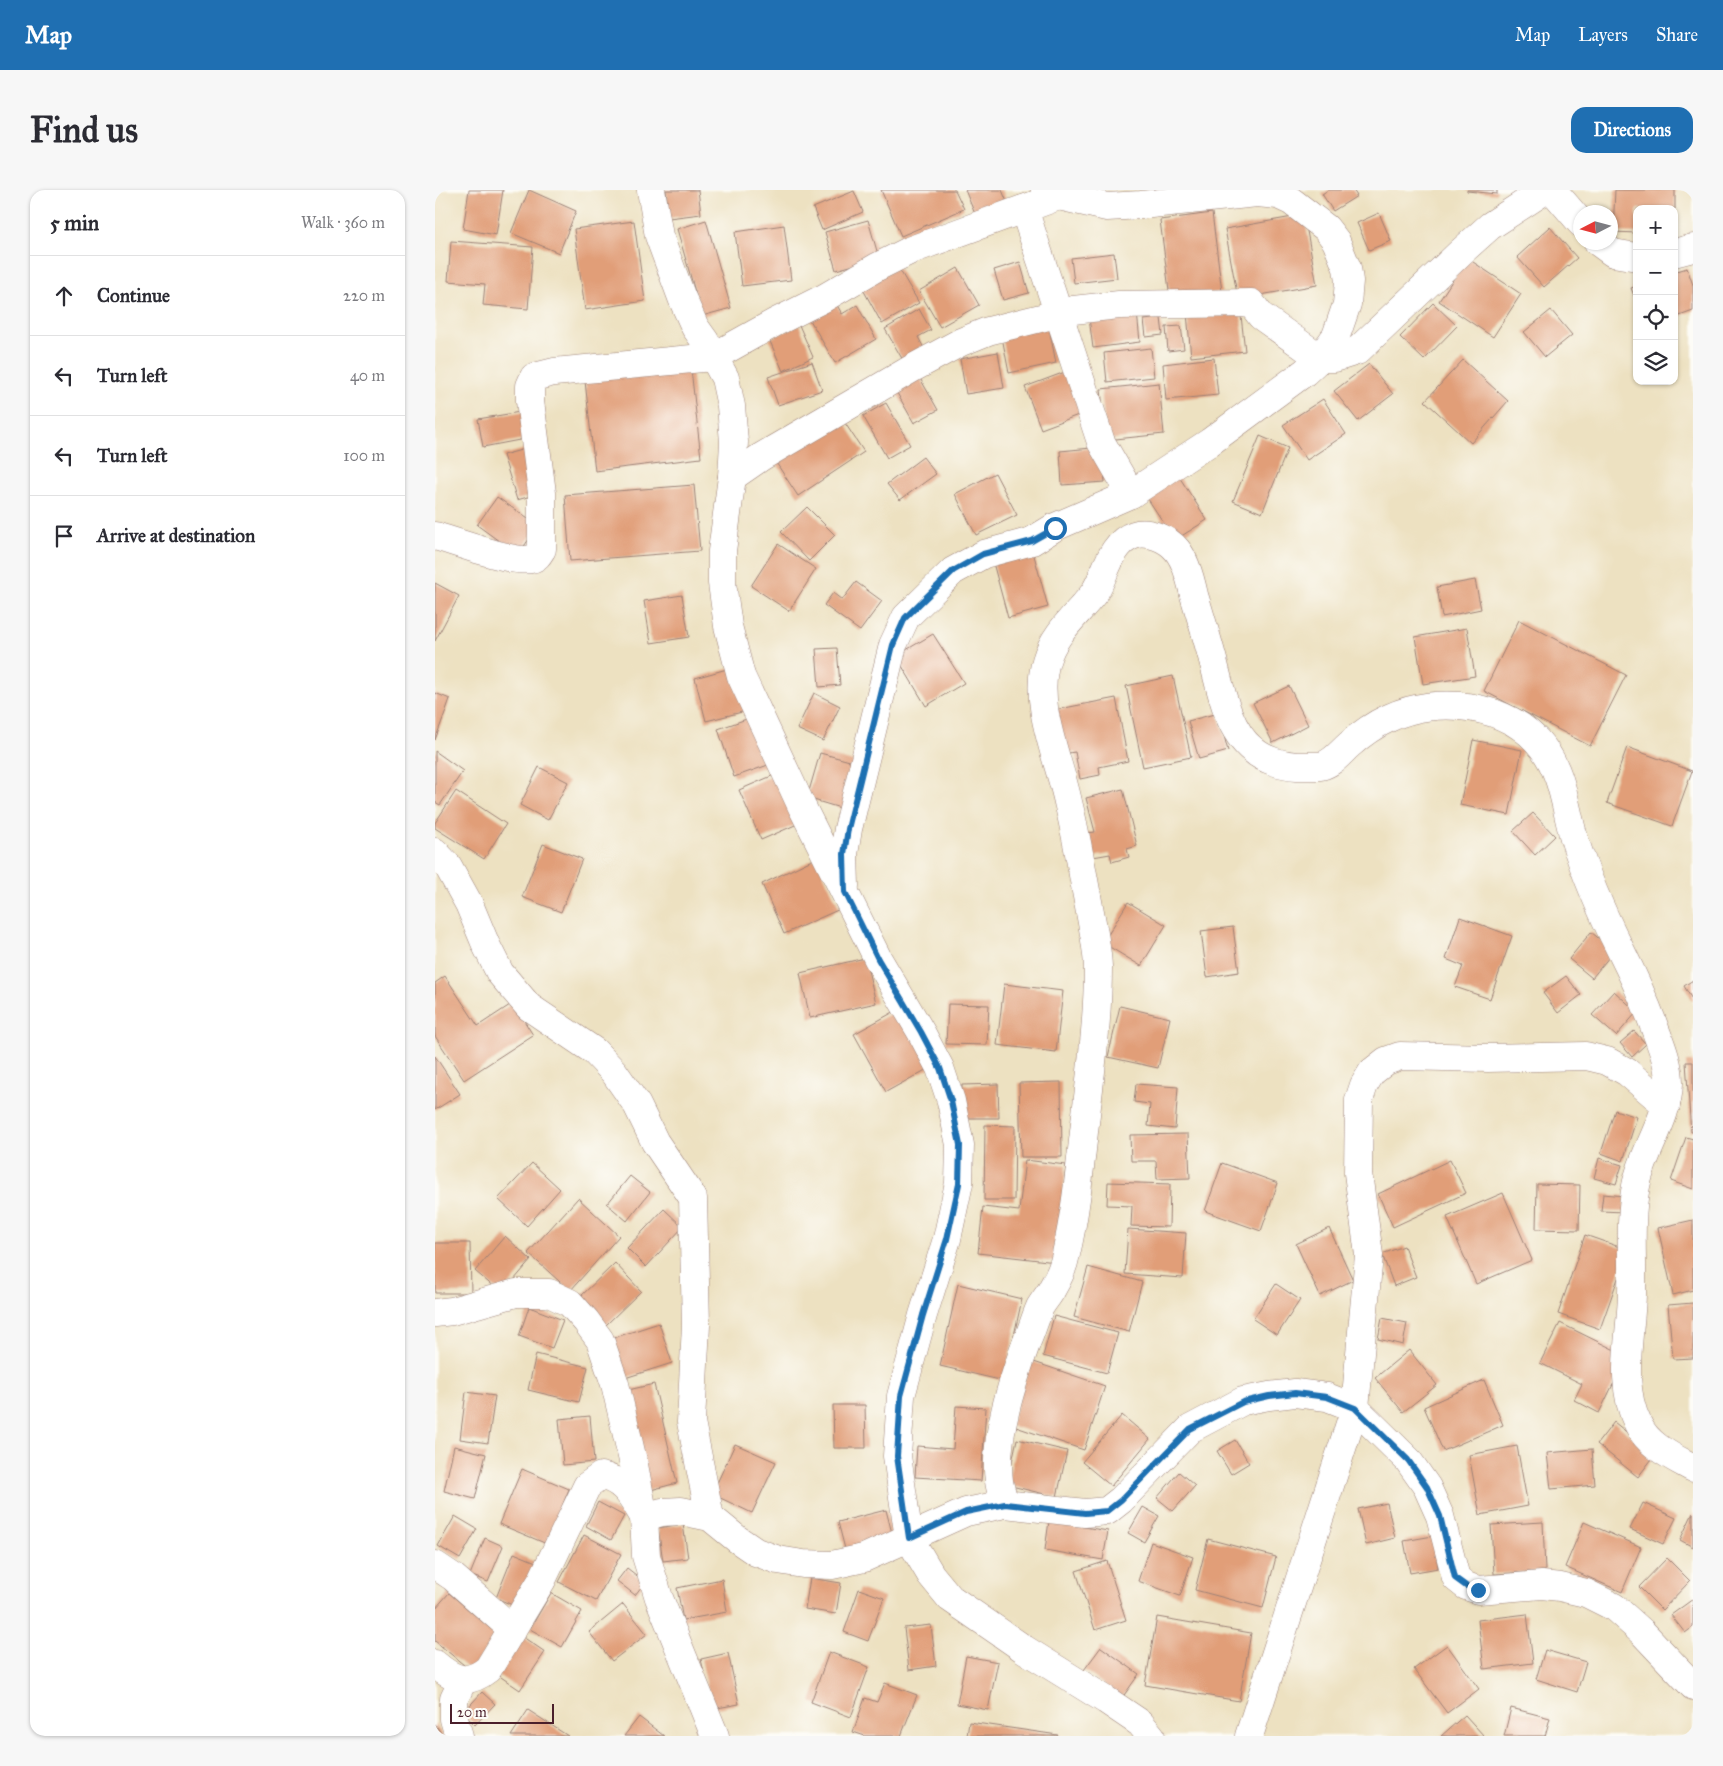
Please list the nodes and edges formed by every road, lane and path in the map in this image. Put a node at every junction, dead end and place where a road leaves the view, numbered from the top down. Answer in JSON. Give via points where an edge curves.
{"nodes":[{"id":1,"x":651,"y":190,"type":"edge"},
{"id":2,"x":1545,"y":190,"type":"edge"},
{"id":3,"x":1554,"y":190,"type":"edge"},
{"id":4,"x":1052,"y":193,"type":"edge"},
{"id":5,"x":1309,"y":201,"type":"edge"},
{"id":6,"x":1024,"y":209,"type":"junction"},
{"id":7,"x":1573,"y":214,"type":"edge"},
{"id":8,"x":1693,"y":248,"type":"edge"},
{"id":9,"x":1609,"y":250,"type":"edge"},
{"id":10,"x":1678,"y":252,"type":"edge"},
{"id":11,"x":1633,"y":256,"type":"edge"},
{"id":12,"x":1059,"y":313,"type":"junction"},
{"id":13,"x":713,"y":357,"type":"junction"},
{"id":14,"x":1320,"y":358,"type":"junction"},
{"id":15,"x":732,"y":476,"type":"junction"},
{"id":16,"x":1131,"y":494,"type":"junction"},
{"id":17,"x":435,"y":536,"type":"edge"},
{"id":18,"x":435,"y":852,"type":"edge"},
{"id":19,"x":845,"y":892,"type":"junction"},
{"id":20,"x":1666,"y":1105,"type":"junction"},
{"id":21,"x":435,"y":1313,"type":"edge"},
{"id":22,"x":1355,"y":1408,"type":"junction"},
{"id":23,"x":1693,"y":1468,"type":"edge"},
{"id":24,"x":1005,"y":1504,"type":"junction"},
{"id":25,"x":644,"y":1517,"type":"junction"},
{"id":26,"x":711,"y":1517,"type":"junction"},
{"id":27,"x":909,"y":1538,"type":"junction"},
{"id":28,"x":435,"y":1565,"type":"edge"},
{"id":29,"x":512,"y":1629,"type":"junction"},
{"id":30,"x":435,"y":1664,"type":"edge"},
{"id":31,"x":463,"y":1680,"type":"junction"},
{"id":32,"x":1693,"y":1686,"type":"edge"},
{"id":33,"x":459,"y":1736,"type":"edge"},
{"id":34,"x":715,"y":1736,"type":"edge"},
{"id":35,"x":1151,"y":1736,"type":"edge"},
{"id":36,"x":1249,"y":1736,"type":"edge"}],
"edges":[{"from":1,"to":13,"type":"street","via":[[659,236],[679,290]]},
{"from":2,"to":14,"type":"street","via":[[1490,226],[1357,351],[1335,358]]},
{"from":3,"to":7,"type":"street"},
{"from":4,"to":5,"type":"street","via":[[1107,207],[1257,193],[1278,195],[1291,201]]},
{"from":4,"to":6,"type":"street"},
{"from":5,"to":14,"type":"street","via":[[1337,241],[1349,281],[1347,304],[1336,336]]},
{"from":6,"to":12,"type":"street"},
{"from":6,"to":13,"type":"street","via":[[911,250]]},
{"from":8,"to":10,"type":"street"},
{"from":9,"to":11,"type":"street"},
{"from":12,"to":14,"type":"street","via":[[1119,306],[1251,303],[1261,316]]},
{"from":12,"to":15,"type":"street","via":[[988,331],[961,342]]},
{"from":12,"to":16,"type":"street","via":[[1101,442]]},
{"from":13,"to":15,"type":"street","via":[[725,378],[731,406]]},
{"from":13,"to":17,"type":"street","via":[[554,372],[534,377],[530,401],[542,493],[542,549],[538,556],[529,560],[505,558]]},
{"from":14,"to":16,"type":"street","via":[[1218,436]]},
{"from":15,"to":19,"type":"street","via":[[722,551],[722,583],[728,626],[741,676]]},
{"from":16,"to":19,"type":"street","via":[[1032,541],[983,554],[953,571],[905,618],[893,645],[848,829],[844,854]]},
{"from":18,"to":26,"type":"street","via":[[448,866],[469,904],[500,973],[529,1007],[594,1052],[614,1072],[693,1198],[695,1325],[691,1422]]},
{"from":19,"to":27,"type":"street","via":[[878,959],[940,1068],[960,1145],[959,1184],[947,1239],[901,1396],[897,1456]]},
{"from":20,"to":22,"type":"street","via":[[1627,1072],[1607,1061],[1586,1056],[1399,1056],[1372,1072],[1359,1100],[1358,1172],[1369,1255]]},
{"from":20,"to":23,"type":"street","via":[[1635,1189],[1631,1335],[1627,1363],[1629,1397],[1639,1429],[1658,1448]]},
{"from":20,"to":24,"type":"street","via":[[1669,1084],[1666,1057],[1641,990],[1587,876],[1561,782],[1543,747],[1519,726],[1493,713],[1466,705],[1415,709],[1388,718],[1353,741],[1335,759],[1320,766],[1279,764],[1255,753],[1241,738],[1220,692],[1189,575],[1177,549],[1160,537],[1132,535],[1119,545],[1107,563],[1097,589],[1067,623],[1044,665],[1044,710],[1068,799],[1098,960],[1096,1026],[1075,1210],[1065,1262],[1055,1286],[1040,1308],[1012,1381],[1006,1410],[999,1450],[999,1481]]},
{"from":21,"to":25,"type":"street","via":[[516,1292],[549,1293],[570,1303],[600,1340],[615,1384]]},
{"from":22,"to":24,"type":"street","via":[[1327,1397],[1295,1393],[1243,1402],[1190,1429],[1107,1511],[1085,1513]]},
{"from":22,"to":32,"type":"street","via":[[1408,1460],[1427,1487],[1440,1516],[1455,1578],[1478,1590],[1542,1585],[1586,1593],[1613,1607],[1642,1632]]},
{"from":22,"to":36,"type":"street"},
{"from":24,"to":27,"type":"street","via":[[966,1512]]},
{"from":25,"to":26,"type":"street","via":[[681,1511]]},
{"from":25,"to":29,"type":"street","via":[[629,1491],[608,1477],[593,1480],[587,1486],[542,1580]]},
{"from":25,"to":34,"type":"street","via":[[646,1556],[659,1598]]},
{"from":26,"to":27,"type":"street","via":[[756,1552],[803,1564],[832,1566],[864,1558]]},
{"from":27,"to":35,"type":"street","via":[[931,1575],[950,1598],[1106,1700],[1139,1723]]},
{"from":28,"to":29,"type":"street"},
{"from":29,"to":31,"type":"street","via":[[488,1669],[477,1678]]},
{"from":30,"to":31,"type":"street"},
{"from":31,"to":33,"type":"street","via":[[454,1699]]}]}
